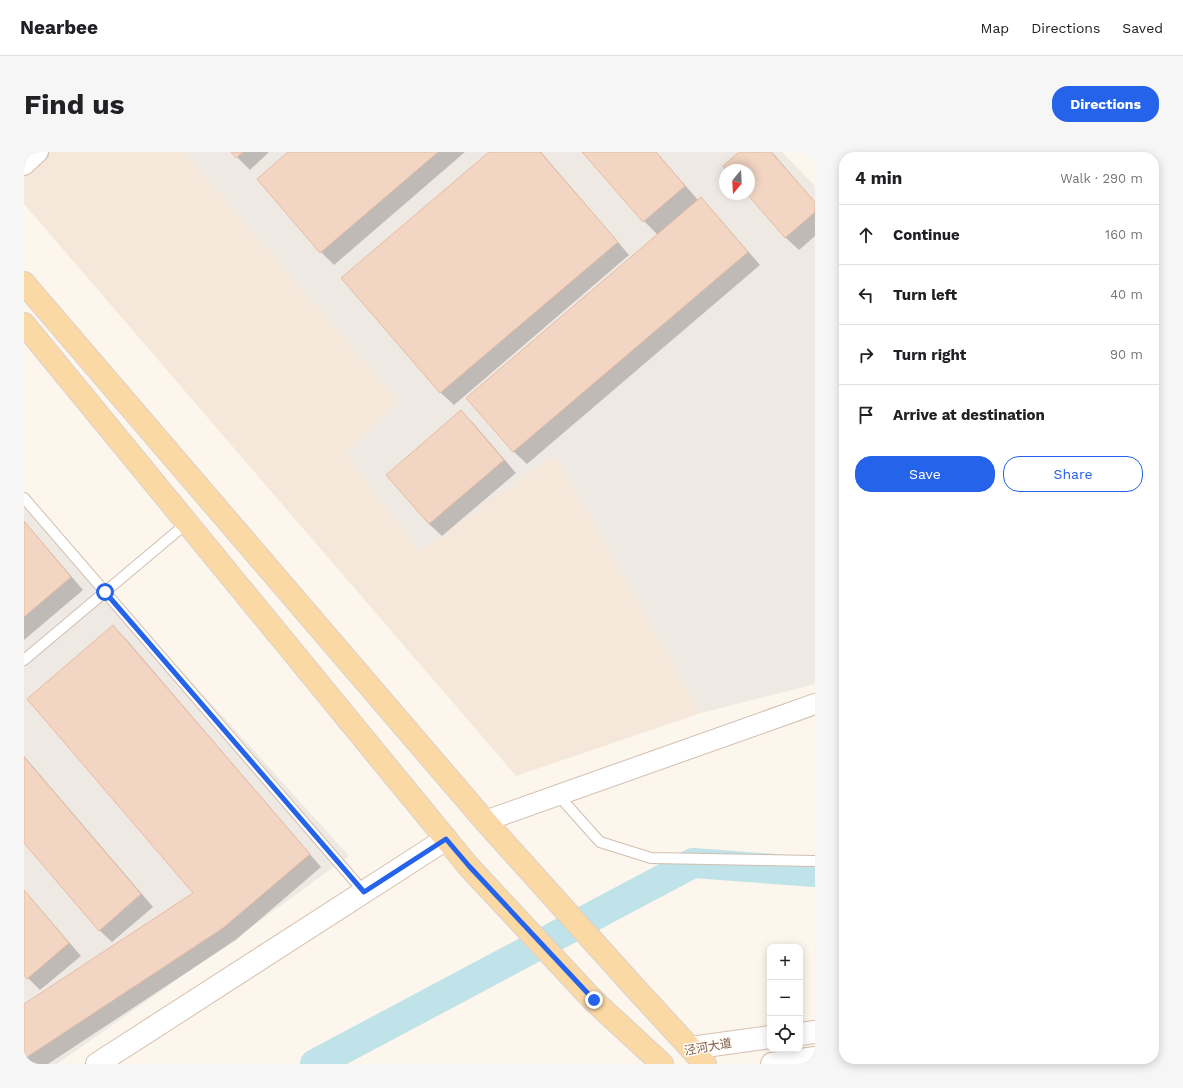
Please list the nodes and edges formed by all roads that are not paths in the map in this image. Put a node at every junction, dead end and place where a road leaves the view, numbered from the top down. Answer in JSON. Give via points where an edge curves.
{"nodes":[{"id":1,"x":38,"y":152,"type":"edge"},
{"id":2,"x":24,"y":165,"type":"edge"},
{"id":3,"x":24,"y":283,"type":"edge"},
{"id":4,"x":24,"y":324,"type":"edge"},
{"id":5,"x":24,"y":498,"type":"edge"},
{"id":6,"x":187,"y":523,"type":"junction"},
{"id":7,"x":105,"y":592,"type":"junction"},
{"id":8,"x":24,"y":660,"type":"edge"},
{"id":9,"x":815,"y":704,"type":"edge"},
{"id":10,"x":558,"y":795,"type":"junction"},
{"id":11,"x":486,"y":821,"type":"junction"},
{"id":12,"x":446,"y":839,"type":"junction"},
{"id":13,"x":815,"y":861,"type":"edge"},
{"id":14,"x":364,"y":892,"type":"junction"},
{"id":15,"x":815,"y":1032,"type":"edge"},
{"id":16,"x":803,"y":1034,"type":"edge"},
{"id":17,"x":767,"y":1038,"type":"edge"},
{"id":18,"x":698,"y":1056,"type":"edge"},
{"id":19,"x":815,"y":1058,"type":"edge"},
{"id":20,"x":655,"y":1062,"type":"edge"},
{"id":21,"x":97,"y":1064,"type":"edge"},
{"id":22,"x":772,"y":1064,"type":"edge"}],
"edges":[{"from":1,"to":2,"type":"street"},
{"from":3,"to":11,"type":"main road"},
{"from":4,"to":6,"type":"main road"},
{"from":5,"to":7,"type":"lane"},
{"from":6,"to":7,"type":"lane"},
{"from":6,"to":12,"type":"main road"},
{"from":7,"to":8,"type":"lane"},
{"from":7,"to":14,"type":"lane"},
{"from":9,"to":10,"type":"street"},
{"from":10,"to":11,"type":"street"},
{"from":10,"to":13,"type":"lane","via":[[600,842],[651,858]]},
{"from":11,"to":18,"type":"main road"},
{"from":12,"to":14,"type":"street"},
{"from":12,"to":20,"type":"main road","via":[[594,1000]]},
{"from":14,"to":21,"type":"street"},
{"from":15,"to":16,"type":"street"},
{"from":17,"to":18,"type":"street","name":"泾河大道"},
{"from":18,"to":20,"type":"main road","name":"泾河大道"},
{"from":19,"to":22,"type":"street"}]}
